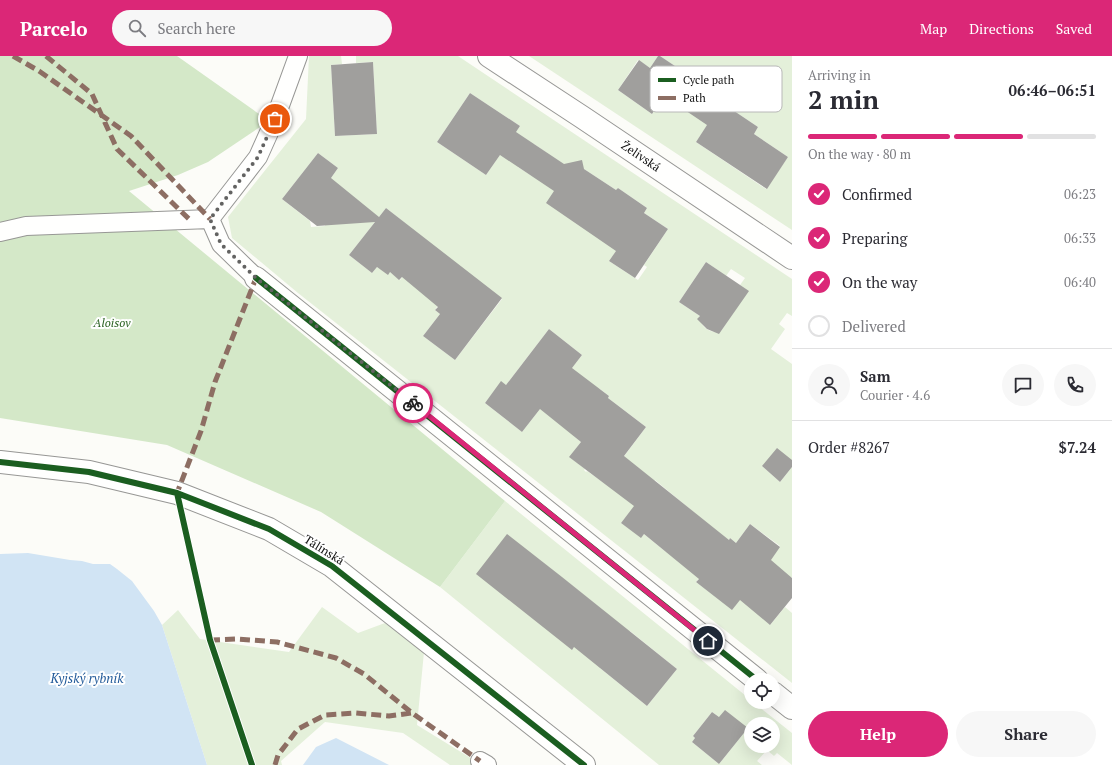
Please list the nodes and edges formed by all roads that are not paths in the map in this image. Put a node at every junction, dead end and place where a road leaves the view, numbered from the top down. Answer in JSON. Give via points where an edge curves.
{"nodes":[{"id":1,"x":298,"y":56,"type":"edge"},
{"id":2,"x":489,"y":56,"type":"edge"},
{"id":3,"x":210,"y":219,"type":"junction"},
{"id":4,"x":0,"y":232,"type":"edge"},
{"id":5,"x":792,"y":258,"type":"edge"},
{"id":6,"x":256,"y":278,"type":"joint"},
{"id":7,"x":0,"y":462,"type":"edge"},
{"id":8,"x":748,"y":673,"type":"edge"},
{"id":9,"x":780,"y":699,"type":"edge"},
{"id":10,"x":792,"y":708,"type":"edge"},
{"id":11,"x":584,"y":765,"type":"edge"}],
"edges":[{"from":1,"to":3,"type":"lane","via":[[258,157]]},
{"from":2,"to":5,"type":"street","name":"Želivská"},
{"from":3,"to":4,"type":"lane","via":[[26,226]]},
{"from":3,"to":6,"type":"lane","via":[[221,244]]},
{"from":6,"to":8,"type":"street"},
{"from":7,"to":11,"type":"street","name":"Tálínská","via":[[89,472],[177,493],[269,530],[332,566]]},
{"from":9,"to":10,"type":"street"}]}
